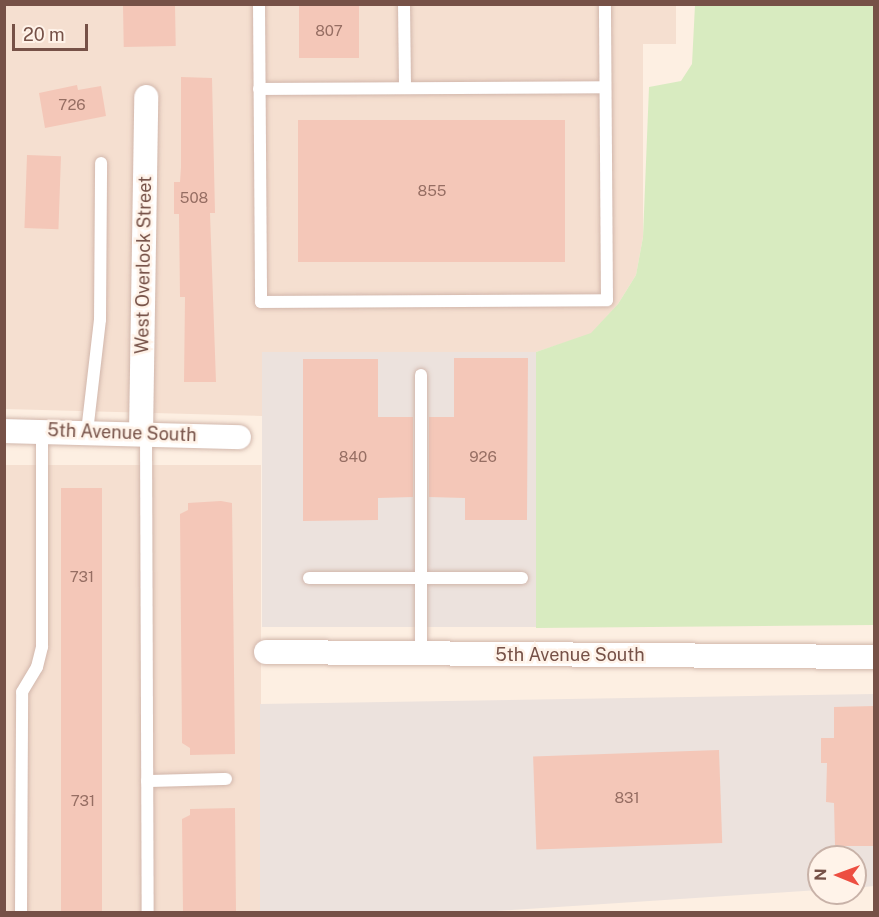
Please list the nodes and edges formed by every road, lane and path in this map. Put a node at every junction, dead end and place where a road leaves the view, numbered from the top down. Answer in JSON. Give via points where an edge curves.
{"nodes":[{"id":1,"x":259,"y":4,"type":"edge"},
{"id":2,"x":404,"y":4,"type":"edge"},
{"id":3,"x":605,"y":4,"type":"edge"},
{"id":4,"x":605,"y":87,"type":"junction"},
{"id":5,"x":405,"y":88,"type":"junction"},
{"id":6,"x":260,"y":89,"type":"junction"},
{"id":7,"x":146,"y":96,"type":"dead end"},
{"id":8,"x":101,"y":163,"type":"dead end"},
{"id":9,"x":421,"y":375,"type":"dead end"},
{"id":10,"x":4,"y":431,"type":"edge"},
{"id":11,"x":42,"y":431,"type":"junction"},
{"id":12,"x":87,"y":432,"type":"junction"},
{"id":13,"x":143,"y":434,"type":"junction"},
{"id":14,"x":239,"y":437,"type":"dead end"},
{"id":15,"x":309,"y":578,"type":"dead end"},
{"id":16,"x":421,"y":578,"type":"junction"},
{"id":17,"x":522,"y":578,"type":"dead end"},
{"id":18,"x":266,"y":652,"type":"dead end"},
{"id":19,"x":421,"y":654,"type":"junction"},
{"id":20,"x":874,"y":657,"type":"edge"},
{"id":21,"x":226,"y":779,"type":"dead end"},
{"id":22,"x":147,"y":781,"type":"junction"},
{"id":23,"x":21,"y":912,"type":"edge"},
{"id":24,"x":148,"y":912,"type":"edge"}],
"edges":[{"from":1,"to":6,"type":"lane"},
{"from":2,"to":5,"type":"lane"},
{"from":3,"to":4,"type":"lane"},
{"from":4,"to":5,"type":"lane"},
{"from":4,"to":6,"type":"lane","via":[[607,300],[285,302],[261,302]]},
{"from":5,"to":6,"type":"lane"},
{"from":7,"to":13,"type":"street","name":"West Overlock Street"},
{"from":8,"to":12,"type":"lane","via":[[100,320]]},
{"from":9,"to":16,"type":"lane"},
{"from":10,"to":11,"type":"street","name":"5th Avenue South"},
{"from":11,"to":12,"type":"street","name":"5th Avenue South"},
{"from":11,"to":23,"type":"lane","via":[[42,647],[37,667],[22,692]]},
{"from":12,"to":13,"type":"street","name":"5th Avenue South"},
{"from":13,"to":14,"type":"street","name":"5th Avenue South"},
{"from":13,"to":22,"type":"lane"},
{"from":15,"to":16,"type":"lane"},
{"from":16,"to":17,"type":"lane"},
{"from":16,"to":19,"type":"lane"},
{"from":18,"to":19,"type":"street","name":"5th Avenue South"},
{"from":19,"to":20,"type":"street","name":"5th Avenue South"},
{"from":21,"to":22,"type":"lane"},
{"from":22,"to":24,"type":"lane"}]}
